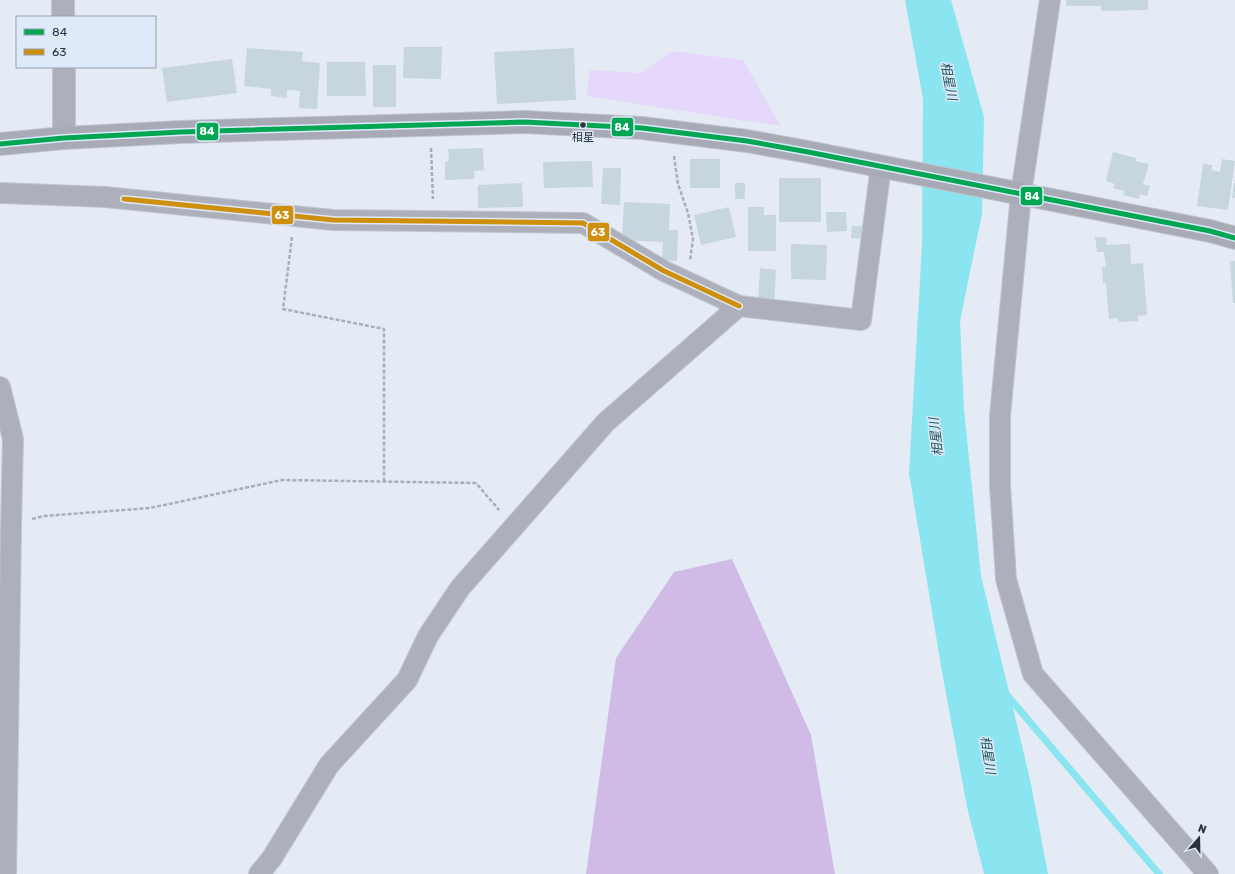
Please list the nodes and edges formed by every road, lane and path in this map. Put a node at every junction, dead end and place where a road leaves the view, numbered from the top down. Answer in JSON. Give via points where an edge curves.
{"nodes":[{"id":1,"x":63,"y":0,"type":"edge"},
{"id":2,"x":1050,"y":0,"type":"edge"},
{"id":3,"x":63,"y":16,"type":"edge"},
{"id":4,"x":64,"y":68,"type":"edge"},
{"id":5,"x":430,"y":124,"type":"junction"},
{"id":6,"x":670,"y":131,"type":"junction"},
{"id":7,"x":64,"y":138,"type":"junction"},
{"id":8,"x":0,"y":144,"type":"edge"},
{"id":9,"x":889,"y":168,"type":"junction"},
{"id":10,"x":1015,"y":192,"type":"junction"},
{"id":11,"x":0,"y":193,"type":"edge"},
{"id":12,"x":295,"y":216,"type":"junction"},
{"id":13,"x":434,"y":222,"type":"junction"},
{"id":14,"x":1235,"y":229,"type":"edge"},
{"id":15,"x":1210,"y":231,"type":"junction"},
{"id":16,"x":1235,"y":238,"type":"edge"},
{"id":17,"x":687,"y":282,"type":"junction"},
{"id":18,"x":739,"y":306,"type":"junction"},
{"id":19,"x":0,"y":387,"type":"edge"},
{"id":20,"x":384,"y":482,"type":"junction"},
{"id":21,"x":10,"y":526,"type":"junction"},
{"id":22,"x":514,"y":527,"type":"junction"},
{"id":23,"x":6,"y":874,"type":"edge"},
{"id":24,"x":259,"y":874,"type":"edge"},
{"id":25,"x":1208,"y":874,"type":"edge"}],
"edges":[{"from":1,"to":3,"type":"street"},
{"from":2,"to":10,"type":"street"},
{"from":4,"to":7,"type":"street"},
{"from":5,"to":6,"type":"highway","via":[[524,122]]},
{"from":5,"to":7,"type":"highway"},
{"from":5,"to":13,"type":"path"},
{"from":6,"to":9,"type":"highway","via":[[747,141]]},
{"from":6,"to":17,"type":"path","via":[[678,184],[688,213],[693,239]]},
{"from":7,"to":8,"type":"highway"},
{"from":9,"to":10,"type":"highway"},
{"from":9,"to":18,"type":"street","via":[[861,320]]},
{"from":10,"to":15,"type":"highway"},
{"from":10,"to":25,"type":"street","via":[[1000,416],[1000,485],[1006,579],[1033,674]]},
{"from":11,"to":12,"type":"street","via":[[105,196]]},
{"from":12,"to":13,"type":"street","via":[[333,220]]},
{"from":12,"to":20,"type":"path","via":[[283,309],[384,329]]},
{"from":13,"to":17,"type":"street","via":[[582,223]]},
{"from":14,"to":15,"type":"street"},
{"from":15,"to":16,"type":"highway"},
{"from":17,"to":18,"type":"street"},
{"from":18,"to":22,"type":"street","via":[[606,422]]},
{"from":19,"to":21,"type":"street","via":[[13,439]]},
{"from":20,"to":21,"type":"path","via":[[282,480],[150,508],[44,516]]},
{"from":20,"to":22,"type":"path","via":[[476,483]]},
{"from":21,"to":23,"type":"street"},
{"from":22,"to":24,"type":"street","via":[[460,588],[428,636],[407,680],[329,765],[272,858]]}]}
